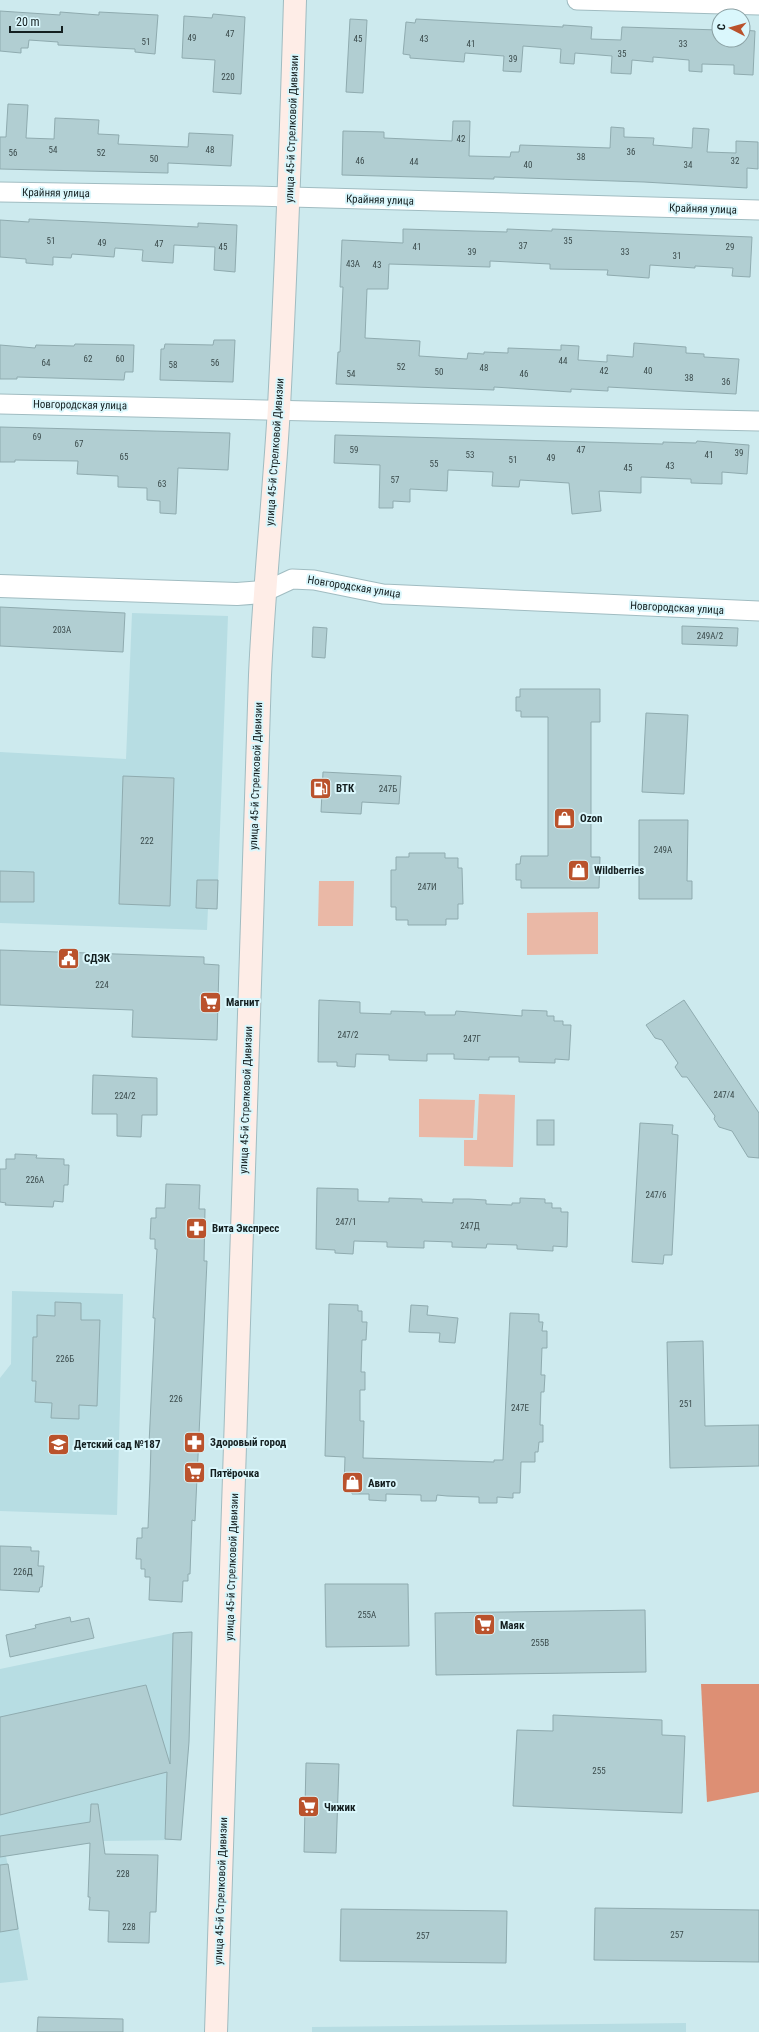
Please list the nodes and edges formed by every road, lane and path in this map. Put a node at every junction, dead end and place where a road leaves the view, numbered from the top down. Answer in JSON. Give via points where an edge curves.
{"nodes":[{"id":1,"x":296,"y":0,"type":"edge"},
{"id":2,"x":577,"y":0,"type":"edge"},
{"id":3,"x":759,"y":5,"type":"edge"},
{"id":4,"x":0,"y":192,"type":"edge"},
{"id":5,"x":290,"y":197,"type":"junction"},
{"id":6,"x":759,"y":210,"type":"edge"},
{"id":7,"x":0,"y":404,"type":"edge"},
{"id":8,"x":279,"y":409,"type":"junction"},
{"id":9,"x":759,"y":421,"type":"edge"},
{"id":10,"x":0,"y":586,"type":"edge"},
{"id":11,"x":264,"y":592,"type":"junction"},
{"id":12,"x":759,"y":611,"type":"edge"},
{"id":13,"x":216,"y":2032,"type":"edge"}],
"edges":[{"from":1,"to":5,"type":"main road","name":"улица 45-й Стрелковой Дивизии"},
{"from":2,"to":3,"type":"street"},
{"from":4,"to":5,"type":"street","name":"Крайняя улица"},
{"from":5,"to":6,"type":"street","name":"Крайняя улица"},
{"from":5,"to":8,"type":"main road","name":"улица 45-й Стрелковой Дивизии"},
{"from":7,"to":8,"type":"street","name":"Новгородская улица"},
{"from":8,"to":9,"type":"street","name":"Новгородская улица"},
{"from":8,"to":11,"type":"main road","name":"улица 45-й Стрелковой Дивизии"},
{"from":10,"to":11,"type":"street","name":"Новгородская улица","via":[[237,594]]},
{"from":11,"to":12,"type":"street","name":"Новгородская улица","via":[[292,579],[314,580],[383,594]]},
{"from":11,"to":13,"type":"main road","name":"улица 45-й Стрелковой Дивизии"}]}
